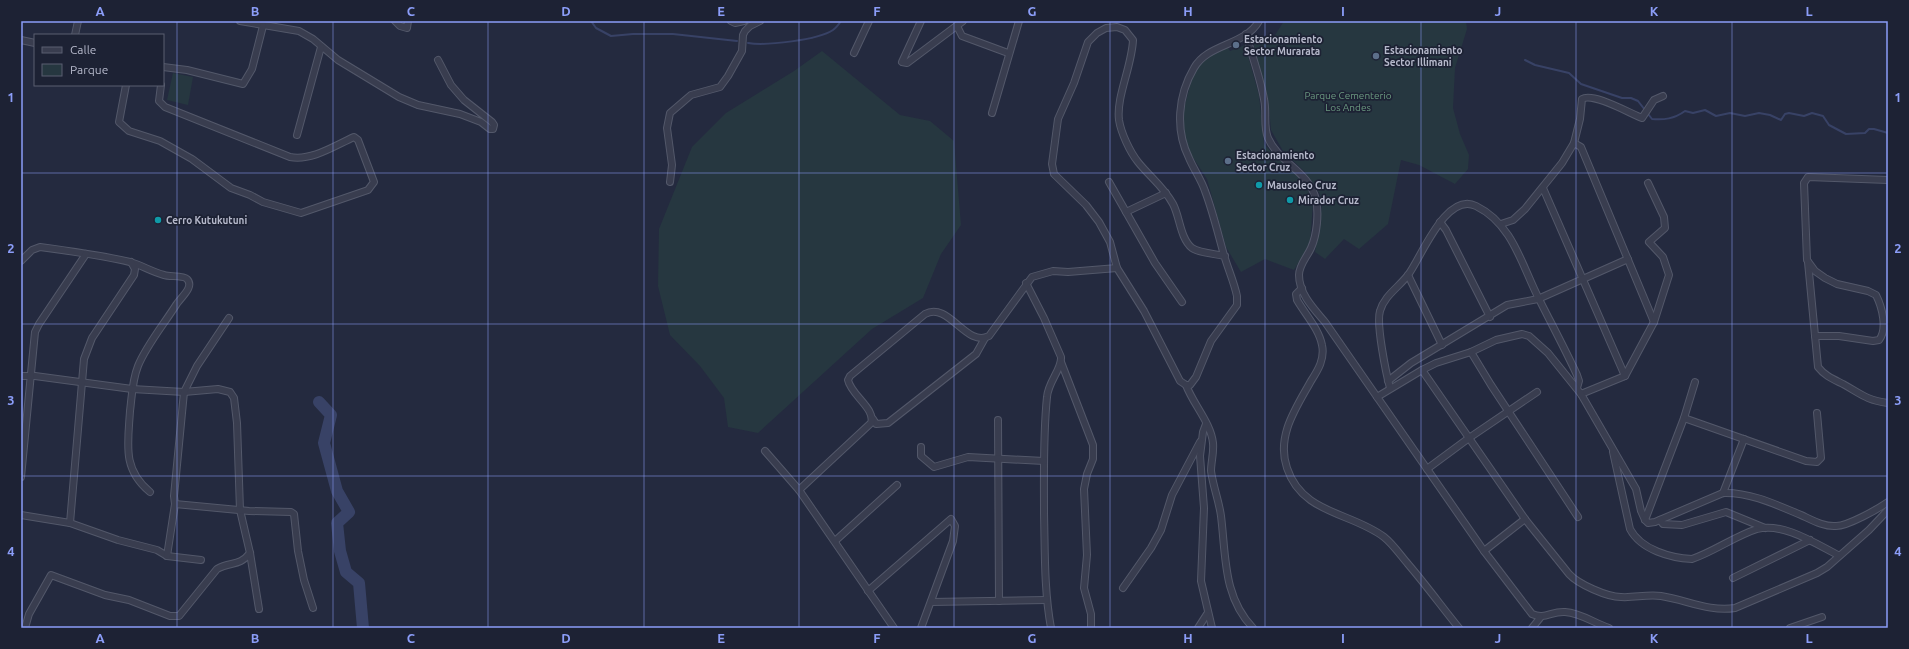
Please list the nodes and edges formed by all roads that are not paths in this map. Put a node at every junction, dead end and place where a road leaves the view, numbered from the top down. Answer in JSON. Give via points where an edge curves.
{"nodes":[{"id":1,"x":78,"y":21,"type":"edge"},
{"id":2,"x":240,"y":21,"type":"edge"},
{"id":3,"x":396,"y":21,"type":"edge"},
{"id":4,"x":408,"y":21,"type":"edge"},
{"id":5,"x":731,"y":21,"type":"edge"},
{"id":6,"x":744,"y":21,"type":"edge"},
{"id":7,"x":760,"y":21,"type":"edge"},
{"id":8,"x":869,"y":21,"type":"edge"},
{"id":9,"x":921,"y":21,"type":"edge"},
{"id":10,"x":964,"y":21,"type":"edge"},
{"id":11,"x":1019,"y":21,"type":"edge"},
{"id":12,"x":1259,"y":21,"type":"edge"},
{"id":13,"x":263,"y":26,"type":"junction"},
{"id":14,"x":957,"y":26,"type":"junction"},
{"id":15,"x":75,"y":34,"type":"edge"},
{"id":16,"x":1246,"y":34,"type":"junction"},
{"id":17,"x":21,"y":40,"type":"edge"},
{"id":18,"x":34,"y":43,"type":"edge"},
{"id":19,"x":321,"y":47,"type":"junction"},
{"id":20,"x":854,"y":53,"type":"dead end"},
{"id":21,"x":1008,"y":53,"type":"junction"},
{"id":22,"x":438,"y":60,"type":"dead end"},
{"id":23,"x":164,"y":67,"type":"edge"},
{"id":24,"x":126,"y":86,"type":"edge"},
{"id":25,"x":161,"y":86,"type":"edge"},
{"id":26,"x":1663,"y":96,"type":"dead end"},
{"id":27,"x":992,"y":113,"type":"dead end"},
{"id":28,"x":296,"y":135,"type":"dead end"},
{"id":29,"x":1574,"y":143,"type":"junction"},
{"id":30,"x":1888,"y":180,"type":"edge"},
{"id":31,"x":670,"y":182,"type":"dead end"},
{"id":32,"x":1109,"y":182,"type":"dead end"},
{"id":33,"x":1648,"y":183,"type":"dead end"},
{"id":34,"x":1543,"y":188,"type":"junction"},
{"id":35,"x":1166,"y":193,"type":"junction"},
{"id":36,"x":1126,"y":212,"type":"junction"},
{"id":37,"x":1440,"y":222,"type":"junction"},
{"id":38,"x":1501,"y":224,"type":"junction"},
{"id":39,"x":86,"y":254,"type":"junction"},
{"id":40,"x":1224,"y":256,"type":"junction"},
{"id":41,"x":1628,"y":259,"type":"junction"},
{"id":42,"x":21,"y":261,"type":"edge"},
{"id":43,"x":131,"y":262,"type":"junction"},
{"id":44,"x":1808,"y":262,"type":"junction"},
{"id":45,"x":1117,"y":268,"type":"junction"},
{"id":46,"x":1408,"y":275,"type":"junction"},
{"id":47,"x":1584,"y":279,"type":"junction"},
{"id":48,"x":1026,"y":283,"type":"junction"},
{"id":49,"x":1302,"y":288,"type":"junction"},
{"id":50,"x":1538,"y":298,"type":"junction"},
{"id":51,"x":1182,"y":302,"type":"dead end"},
{"id":52,"x":1490,"y":317,"type":"junction"},
{"id":53,"x":229,"y":318,"type":"dead end"},
{"id":54,"x":1654,"y":322,"type":"junction"},
{"id":55,"x":1815,"y":336,"type":"junction"},
{"id":56,"x":985,"y":338,"type":"junction"},
{"id":57,"x":1442,"y":345,"type":"junction"},
{"id":58,"x":1472,"y":352,"type":"junction"},
{"id":59,"x":1061,"y":362,"type":"junction"},
{"id":60,"x":1422,"y":370,"type":"junction"},
{"id":61,"x":21,"y":376,"type":"edge"},
{"id":62,"x":1625,"y":376,"type":"junction"},
{"id":63,"x":30,"y":377,"type":"junction"},
{"id":64,"x":1388,"y":381,"type":"junction"},
{"id":65,"x":81,"y":382,"type":"junction"},
{"id":66,"x":1695,"y":382,"type":"dead end"},
{"id":67,"x":1186,"y":385,"type":"junction"},
{"id":68,"x":1390,"y":388,"type":"junction"},
{"id":69,"x":1577,"y":388,"type":"junction"},
{"id":70,"x":132,"y":389,"type":"junction"},
{"id":71,"x":184,"y":392,"type":"junction"},
{"id":72,"x":1538,"y":392,"type":"dead end"},
{"id":73,"x":1581,"y":394,"type":"junction"},
{"id":74,"x":1377,"y":397,"type":"junction"},
{"id":75,"x":1888,"y":403,"type":"edge"},
{"id":76,"x":1508,"y":411,"type":"junction"},
{"id":77,"x":1817,"y":413,"type":"dead end"},
{"id":78,"x":1684,"y":418,"type":"junction"},
{"id":79,"x":873,"y":419,"type":"junction"},
{"id":80,"x":998,"y":420,"type":"dead end"},
{"id":81,"x":1206,"y":424,"type":"junction"},
{"id":82,"x":1469,"y":438,"type":"junction"},
{"id":83,"x":1744,"y":439,"type":"junction"},
{"id":84,"x":1201,"y":441,"type":"junction"},
{"id":85,"x":1611,"y":445,"type":"junction"},
{"id":86,"x":921,"y":447,"type":"dead end"},
{"id":87,"x":765,"y":451,"type":"dead end"},
{"id":88,"x":998,"y":459,"type":"junction"},
{"id":89,"x":1044,"y":461,"type":"junction"},
{"id":90,"x":1427,"y":469,"type":"junction"},
{"id":91,"x":21,"y":477,"type":"edge"},
{"id":92,"x":897,"y":485,"type":"dead end"},
{"id":93,"x":799,"y":490,"type":"junction"},
{"id":94,"x":150,"y":492,"type":"dead end"},
{"id":95,"x":1723,"y":493,"type":"junction"},
{"id":96,"x":1888,"y":502,"type":"edge"},
{"id":97,"x":175,"y":504,"type":"junction"},
{"id":98,"x":240,"y":510,"type":"junction"},
{"id":99,"x":1888,"y":510,"type":"edge"},
{"id":100,"x":21,"y":515,"type":"edge"},
{"id":101,"x":1578,"y":517,"type":"dead end"},
{"id":102,"x":1525,"y":519,"type":"junction"},
{"id":103,"x":1645,"y":520,"type":"junction"},
{"id":104,"x":1660,"y":520,"type":"junction"},
{"id":105,"x":70,"y":523,"type":"junction"},
{"id":106,"x":1765,"y":528,"type":"junction"},
{"id":107,"x":1810,"y":540,"type":"junction"},
{"id":108,"x":835,"y":541,"type":"junction"},
{"id":109,"x":1484,"y":551,"type":"junction"},
{"id":110,"x":250,"y":553,"type":"junction"},
{"id":111,"x":1838,"y":555,"type":"junction"},
{"id":112,"x":167,"y":556,"type":"junction"},
{"id":113,"x":201,"y":560,"type":"dead end"},
{"id":114,"x":1733,"y":578,"type":"dead end"},
{"id":115,"x":1123,"y":588,"type":"dead end"},
{"id":116,"x":868,"y":591,"type":"junction"},
{"id":117,"x":1046,"y":600,"type":"junction"},
{"id":118,"x":999,"y":601,"type":"junction"},
{"id":119,"x":931,"y":602,"type":"junction"},
{"id":120,"x":313,"y":608,"type":"dead end"},
{"id":121,"x":259,"y":609,"type":"dead end"},
{"id":122,"x":1207,"y":614,"type":"junction"},
{"id":123,"x":1822,"y":617,"type":"dead end"},
{"id":124,"x":1540,"y":618,"type":"junction"},
{"id":125,"x":25,"y":628,"type":"edge"},
{"id":126,"x":894,"y":628,"type":"edge"},
{"id":127,"x":921,"y":628,"type":"edge"},
{"id":128,"x":1051,"y":628,"type":"edge"},
{"id":129,"x":1091,"y":628,"type":"edge"},
{"id":130,"x":1198,"y":628,"type":"edge"},
{"id":131,"x":1212,"y":628,"type":"edge"},
{"id":132,"x":1253,"y":628,"type":"edge"},
{"id":133,"x":1459,"y":628,"type":"edge"},
{"id":134,"x":1532,"y":628,"type":"edge"},
{"id":135,"x":1609,"y":628,"type":"edge"},
{"id":136,"x":1790,"y":628,"type":"edge"}],
"edges":[{"from":1,"to":15,"type":"street"},
{"from":2,"to":13,"type":"street"},
{"from":3,"to":4,"type":"street","via":[[400,26],[407,28]]},
{"from":5,"to":6,"type":"street"},
{"from":7,"to":31,"type":"street","via":[[745,31],[742,51],[720,87],[692,95],[670,112],[667,128],[672,165]]},
{"from":8,"to":20,"type":"street"},
{"from":9,"to":14,"type":"street","via":[[902,62],[907,63]]},
{"from":10,"to":14,"type":"street"},
{"from":11,"to":21,"type":"street"},
{"from":12,"to":16,"type":"street","via":[[1255,28]]},
{"from":13,"to":19,"type":"street","via":[[299,32],[313,39]]},
{"from":13,"to":23,"type":"street","via":[[252,68],[243,84]]},
{"from":14,"to":21,"type":"street","via":[[962,36]]},
{"from":16,"to":40,"type":"street","via":[[1201,58],[1190,76],[1179,118],[1181,140],[1204,186]]},
{"from":16,"to":49,"type":"street","via":[[1265,100],[1268,138],[1278,154],[1304,176],[1312,187],[1316,200],[1314,241],[1299,274]]},
{"from":17,"to":18,"type":"street"},
{"from":19,"to":22,"type":"street","via":[[400,97],[418,105],[460,114],[494,129],[492,122],[464,100],[451,85]]},
{"from":19,"to":28,"type":"street"},
{"from":21,"to":27,"type":"street"},
{"from":24,"to":25,"type":"street","via":[[119,122],[124,128],[160,141],[192,159],[231,188],[263,202],[301,213],[368,190],[374,182],[358,140],[354,137],[314,155],[290,157],[164,107],[159,101]]},
{"from":26,"to":29,"type":"street","via":[[1654,100],[1642,118],[1600,100],[1585,97],[1581,101]]},
{"from":29,"to":34,"type":"street"},
{"from":29,"to":41,"type":"street","via":[[1581,147]]},
{"from":30,"to":44,"type":"street","via":[[1808,177],[1804,183]]},
{"from":32,"to":36,"type":"street"},
{"from":33,"to":54,"type":"street","via":[[1664,217],[1665,228],[1649,242],[1663,257],[1669,275]]},
{"from":34,"to":38,"type":"street","via":[[1513,220]]},
{"from":34,"to":47,"type":"street"},
{"from":35,"to":36,"type":"street"},
{"from":35,"to":40,"type":"street","via":[[1189,244],[1195,249]]},
{"from":35,"to":45,"type":"street","via":[[1137,161],[1122,130],[1119,103],[1129,69],[1132,40],[1125,30],[1117,27],[1106,28],[1088,42],[1058,119],[1052,164],[1054,174],[1086,205],[1099,222],[1110,242]]},
{"from":36,"to":51,"type":"street","via":[[1155,263]]},
{"from":37,"to":38,"type":"street","via":[[1458,206],[1468,203]]},
{"from":37,"to":46,"type":"street"},
{"from":37,"to":52,"type":"street"},
{"from":38,"to":50,"type":"street","via":[[1519,255]]},
{"from":39,"to":42,"type":"street","via":[[40,247],[32,250]]},
{"from":39,"to":43,"type":"street"},
{"from":39,"to":63,"type":"street","via":[[35,332]]},
{"from":40,"to":67,"type":"street","via":[[1234,280],[1237,305],[1211,341],[1193,383]]},
{"from":41,"to":47,"type":"street"},
{"from":41,"to":54,"type":"street"},
{"from":43,"to":65,"type":"street","via":[[135,269],[134,275],[92,338],[84,359]]},
{"from":43,"to":70,"type":"street","via":[[163,275],[183,277],[190,284],[143,356]]},
{"from":44,"to":55,"type":"street"},
{"from":44,"to":55,"type":"street","via":[[1815,271],[1831,281],[1876,295],[1882,312],[1883,331],[1879,340],[1873,342],[1839,336]]},
{"from":45,"to":48,"type":"street","via":[[1068,272],[1052,270],[1032,277]]},
{"from":45,"to":67,"type":"street","via":[[1144,311],[1180,380]]},
{"from":46,"to":57,"type":"street"},
{"from":46,"to":64,"type":"street","via":[[1387,297],[1378,318]]},
{"from":47,"to":50,"type":"street"},
{"from":47,"to":62,"type":"street"},
{"from":48,"to":56,"type":"street","via":[[989,336]]},
{"from":48,"to":59,"type":"street","via":[[1059,351]]},
{"from":49,"to":74,"type":"street","via":[[1305,296]]},
{"from":49,"to":133,"type":"street","via":[[1296,294],[1297,300],[1322,343],[1323,350],[1320,367],[1286,428],[1283,442],[1286,464],[1293,482],[1297,489],[1319,507],[1357,522],[1384,538]]},
{"from":50,"to":52,"type":"street","via":[[1507,305]]},
{"from":50,"to":69,"type":"street","via":[[1577,375]]},
{"from":52,"to":57,"type":"street"},
{"from":53,"to":71,"type":"street","via":[[197,366]]},
{"from":54,"to":62,"type":"street"},
{"from":55,"to":75,"type":"street","via":[[1818,367],[1827,377],[1866,399]]},
{"from":56,"to":79,"type":"street","via":[[976,354],[888,423],[876,424]]},
{"from":56,"to":79,"type":"street","via":[[972,335],[936,312],[925,314],[848,380]]},
{"from":57,"to":64,"type":"street","via":[[1411,363]]},
{"from":58,"to":60,"type":"street"},
{"from":58,"to":69,"type":"street","via":[[1496,340],[1522,334],[1529,336],[1548,353]]},
{"from":58,"to":76,"type":"street"},
{"from":59,"to":89,"type":"street","via":[[1049,383]]},
{"from":59,"to":129,"type":"street","via":[[1093,446],[1093,459],[1084,488],[1087,554],[1084,588]]},
{"from":60,"to":68,"type":"street"},
{"from":60,"to":82,"type":"street"},
{"from":61,"to":63,"type":"street"},
{"from":62,"to":73,"type":"street"},
{"from":63,"to":65,"type":"street"},
{"from":63,"to":91,"type":"street"},
{"from":64,"to":68,"type":"street"},
{"from":65,"to":70,"type":"street"},
{"from":65,"to":105,"type":"street"},
{"from":66,"to":78,"type":"street"},
{"from":67,"to":81,"type":"street"},
{"from":68,"to":74,"type":"street"},
{"from":69,"to":73,"type":"street"},
{"from":70,"to":71,"type":"street"},
{"from":70,"to":94,"type":"street","via":[[128,451],[136,477]]},
{"from":71,"to":97,"type":"street"},
{"from":71,"to":98,"type":"street","via":[[226,390],[234,398]]},
{"from":72,"to":76,"type":"street"},
{"from":73,"to":85,"type":"street"},
{"from":74,"to":90,"type":"street"},
{"from":76,"to":82,"type":"street"},
{"from":76,"to":101,"type":"street"},
{"from":77,"to":83,"type":"street","via":[[1821,458],[1817,462],[1806,461]]},
{"from":78,"to":83,"type":"street"},
{"from":78,"to":103,"type":"street"},
{"from":79,"to":93,"type":"street","via":[[868,427]]},
{"from":80,"to":88,"type":"street"},
{"from":81,"to":84,"type":"street"},
{"from":81,"to":132,"type":"street","via":[[1213,444],[1212,472],[1220,511],[1229,587],[1235,602]]},
{"from":82,"to":90,"type":"street"},
{"from":82,"to":102,"type":"street"},
{"from":83,"to":95,"type":"street"},
{"from":84,"to":115,"type":"street","via":[[1172,495],[1161,530]]},
{"from":84,"to":122,"type":"street","via":[[1200,475],[1204,514],[1201,581]]},
{"from":85,"to":103,"type":"street","via":[[1636,489]]},
{"from":85,"to":106,"type":"street","via":[[1630,529],[1635,538],[1646,547],[1683,559],[1692,559]]},
{"from":86,"to":88,"type":"street","via":[[921,456],[934,467],[968,457]]},
{"from":87,"to":93,"type":"street"},
{"from":88,"to":89,"type":"street"},
{"from":88,"to":118,"type":"street"},
{"from":89,"to":117,"type":"street"},
{"from":90,"to":109,"type":"street"},
{"from":92,"to":108,"type":"street"},
{"from":93,"to":108,"type":"street"},
{"from":95,"to":96,"type":"street","via":[[1773,503],[1833,526],[1876,510]]},
{"from":95,"to":104,"type":"street"},
{"from":97,"to":98,"type":"street"},
{"from":97,"to":112,"type":"street"},
{"from":98,"to":110,"type":"street"},
{"from":98,"to":120,"type":"street","via":[[294,514],[298,551]]},
{"from":99,"to":111,"type":"street","via":[[1869,530]]},
{"from":100,"to":105,"type":"street"},
{"from":102,"to":109,"type":"street"},
{"from":102,"to":111,"type":"street","via":[[1575,581],[1620,597],[1659,596],[1721,610],[1736,608],[1816,573],[1827,567]]},
{"from":103,"to":104,"type":"street","via":[[1648,523]]},
{"from":104,"to":106,"type":"street","via":[[1663,524],[1682,525],[1726,512]]},
{"from":105,"to":112,"type":"street","via":[[118,540],[157,550]]},
{"from":106,"to":107,"type":"street","via":[[1773,528]]},
{"from":107,"to":111,"type":"street"},
{"from":107,"to":114,"type":"street"},
{"from":108,"to":116,"type":"street"},
{"from":109,"to":124,"type":"street","via":[[1525,606]]},
{"from":110,"to":121,"type":"street"},
{"from":110,"to":125,"type":"street","via":[[238,564],[225,564],[217,569],[179,616],[170,616],[129,600],[105,595],[51,576],[29,614]]},
{"from":112,"to":113,"type":"street"},
{"from":116,"to":119,"type":"street","via":[[951,519],[955,526],[953,541]]},
{"from":116,"to":126,"type":"street"},
{"from":117,"to":118,"type":"street"},
{"from":117,"to":128,"type":"street"},
{"from":118,"to":119,"type":"street"},
{"from":119,"to":127,"type":"street"},
{"from":122,"to":130,"type":"street"},
{"from":122,"to":131,"type":"street"},
{"from":123,"to":136,"type":"street"},
{"from":124,"to":134,"type":"street"},
{"from":124,"to":135,"type":"street","via":[[1563,612]]}]}
